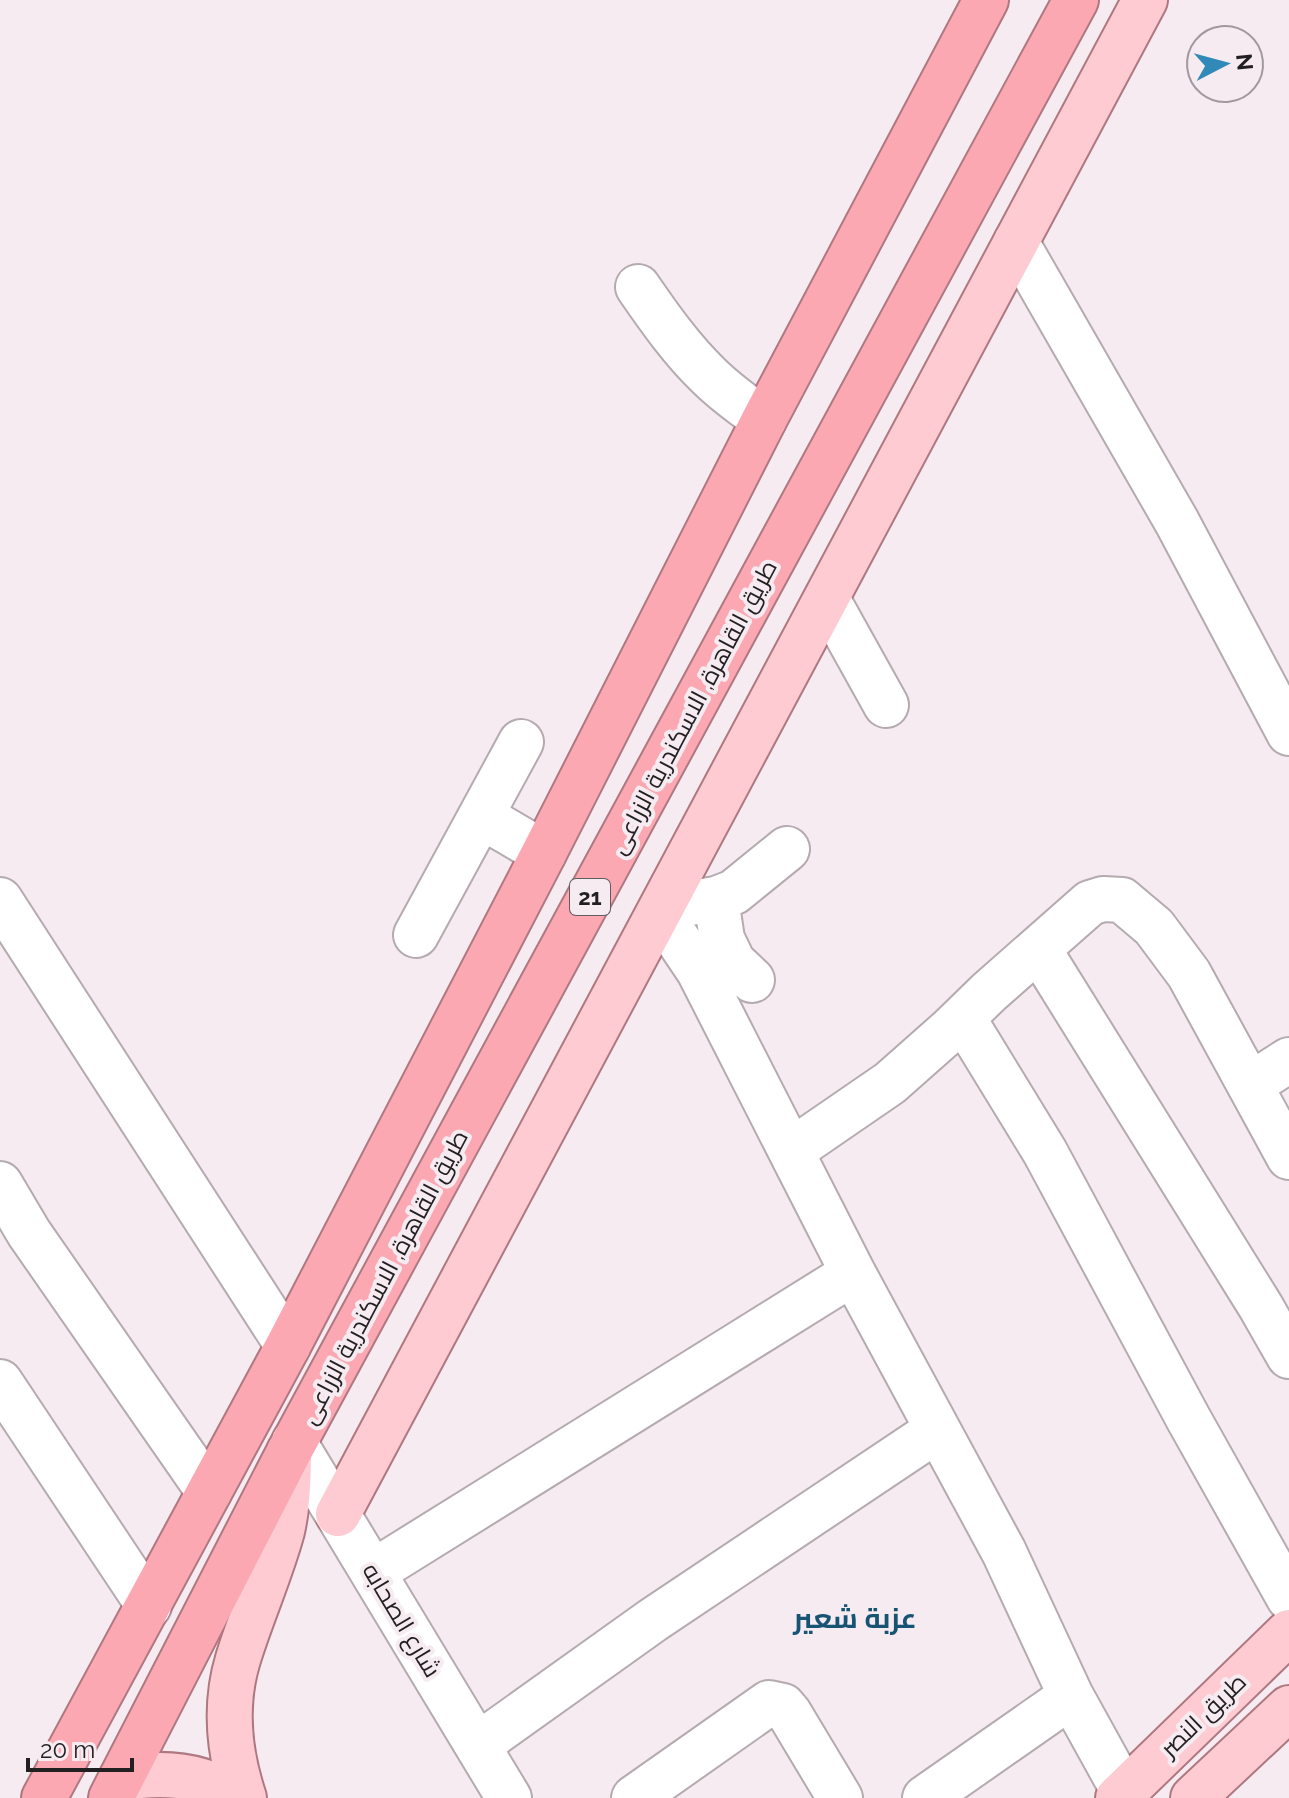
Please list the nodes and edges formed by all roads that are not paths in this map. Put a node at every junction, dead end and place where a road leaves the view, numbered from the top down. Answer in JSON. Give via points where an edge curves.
{"nodes":[{"id":1,"x":986,"y":0,"type":"edge"},
{"id":2,"x":1076,"y":0,"type":"edge"},
{"id":3,"x":1145,"y":0,"type":"edge"},
{"id":4,"x":1016,"y":242,"type":"junction"},
{"id":5,"x":638,"y":287,"type":"dead end"},
{"id":6,"x":764,"y":420,"type":"junction"},
{"id":7,"x":827,"y":599,"type":"junction"},
{"id":8,"x":886,"y":705,"type":"dead end"},
{"id":9,"x":1289,"y":733,"type":"edge"},
{"id":10,"x":521,"y":742,"type":"dead end"},
{"id":11,"x":481,"y":816,"type":"junction"},
{"id":12,"x":787,"y":849,"type":"dead end"},
{"id":13,"x":544,"y":853,"type":"junction"},
{"id":14,"x":716,"y":899,"type":"junction"},
{"id":15,"x":0,"y":900,"type":"edge"},
{"id":16,"x":661,"y":910,"type":"junction"},
{"id":17,"x":416,"y":935,"type":"dead end"},
{"id":18,"x":1039,"y":950,"type":"junction"},
{"id":19,"x":752,"y":980,"type":"dead end"},
{"id":20,"x":963,"y":1018,"type":"junction"},
{"id":21,"x":1289,"y":1060,"type":"edge"},
{"id":22,"x":1250,"y":1085,"type":"junction"},
{"id":23,"x":791,"y":1151,"type":"junction"},
{"id":24,"x":1289,"y":1157,"type":"edge"},
{"id":25,"x":0,"y":1184,"type":"edge"},
{"id":26,"x":853,"y":1273,"type":"junction"},
{"id":27,"x":288,"y":1346,"type":"junction"},
{"id":28,"x":1289,"y":1356,"type":"edge"},
{"id":29,"x":0,"y":1382,"type":"edge"},
{"id":30,"x":937,"y":1430,"type":"junction"},
{"id":31,"x":292,"y":1447,"type":"junction"},
{"id":32,"x":209,"y":1492,"type":"junction"},
{"id":33,"x":338,"y":1514,"type":"junction"},
{"id":34,"x":373,"y":1572,"type":"junction"},
{"id":35,"x":1289,"y":1598,"type":"edge"},
{"id":36,"x":149,"y":1606,"type":"junction"},
{"id":37,"x":1289,"y":1632,"type":"edge"},
{"id":38,"x":1071,"y":1696,"type":"junction"},
{"id":39,"x":1289,"y":1708,"type":"edge"},
{"id":40,"x":478,"y":1745,"type":"junction"},
{"id":41,"x":116,"y":1789,"type":"edge"},
{"id":42,"x":1121,"y":1795,"type":"edge"},
{"id":43,"x":44,"y":1798,"type":"edge"},
{"id":44,"x":236,"y":1798,"type":"edge"},
{"id":45,"x":244,"y":1798,"type":"edge"},
{"id":46,"x":509,"y":1798,"type":"edge"},
{"id":47,"x":634,"y":1798,"type":"edge"},
{"id":48,"x":840,"y":1798,"type":"edge"},
{"id":49,"x":925,"y":1798,"type":"edge"},
{"id":50,"x":1193,"y":1798,"type":"edge"}],
"edges":[{"from":1,"to":6,"type":"highway","number":"21"},
{"from":2,"to":31,"type":"highway","name":"طريق القاهرة, الاسكندرية الزراعى","number":"21"},
{"from":3,"to":4,"type":"main road"},
{"from":4,"to":7,"type":"main road"},
{"from":4,"to":9,"type":"street","via":[[1177,522]]},
{"from":5,"to":6,"type":"street","via":[[710,377]]},
{"from":6,"to":13,"type":"highway","number":"21"},
{"from":7,"to":8,"type":"street"},
{"from":7,"to":16,"type":"main road"},
{"from":10,"to":11,"type":"street"},
{"from":11,"to":13,"type":"street"},
{"from":11,"to":17,"type":"street"},
{"from":12,"to":14,"type":"street","via":[[734,892]]},
{"from":13,"to":27,"type":"highway","number":"21"},
{"from":14,"to":16,"type":"street"},
{"from":14,"to":19,"type":"street","via":[[722,939],[733,962]]},
{"from":15,"to":27,"type":"street"},
{"from":16,"to":23,"type":"street","via":[[699,971]]},
{"from":16,"to":33,"type":"main road"},
{"from":18,"to":20,"type":"street"},
{"from":18,"to":22,"type":"street","via":[[1090,903],[1122,900],[1154,927],[1180,961]]},
{"from":18,"to":28,"type":"street"},
{"from":20,"to":23,"type":"street","via":[[890,1083]]},
{"from":20,"to":35,"type":"street","via":[[1045,1152]]},
{"from":21,"to":22,"type":"street"},
{"from":22,"to":24,"type":"street"},
{"from":23,"to":26,"type":"street"},
{"from":25,"to":32,"type":"street"},
{"from":26,"to":30,"type":"street"},
{"from":26,"to":34,"type":"street"},
{"from":27,"to":32,"type":"highway","number":"21"},
{"from":29,"to":36,"type":"street"},
{"from":30,"to":38,"type":"street","via":[[1004,1552]]},
{"from":30,"to":40,"type":"street","via":[[653,1620]]},
{"from":31,"to":33,"type":"street","name":"شارع الصحابه"},
{"from":31,"to":41,"type":"highway","name":"طريق القاهرة, الاسكندرية الزراعى","number":"21"},
{"from":31,"to":45,"type":"main road","via":[[282,1529],[231,1690],[232,1752]]},
{"from":32,"to":36,"type":"highway","number":"21"},
{"from":33,"to":34,"type":"street","name":"شارع الصحابه"},
{"from":34,"to":40,"type":"street","name":"شارع الصحابه"},
{"from":36,"to":43,"type":"highway","number":"21"},
{"from":37,"to":42,"type":"main road","name":"طريق النصر"},
{"from":38,"to":42,"type":"street"},
{"from":38,"to":49,"type":"street"},
{"from":39,"to":50,"type":"main road"},
{"from":40,"to":46,"type":"street","name":"شارع الصحابه"},
{"from":41,"to":44,"type":"main road","via":[[147,1774],[174,1774],[201,1780]]},
{"from":47,"to":48,"type":"street","via":[[769,1703],[789,1713]]}]}
